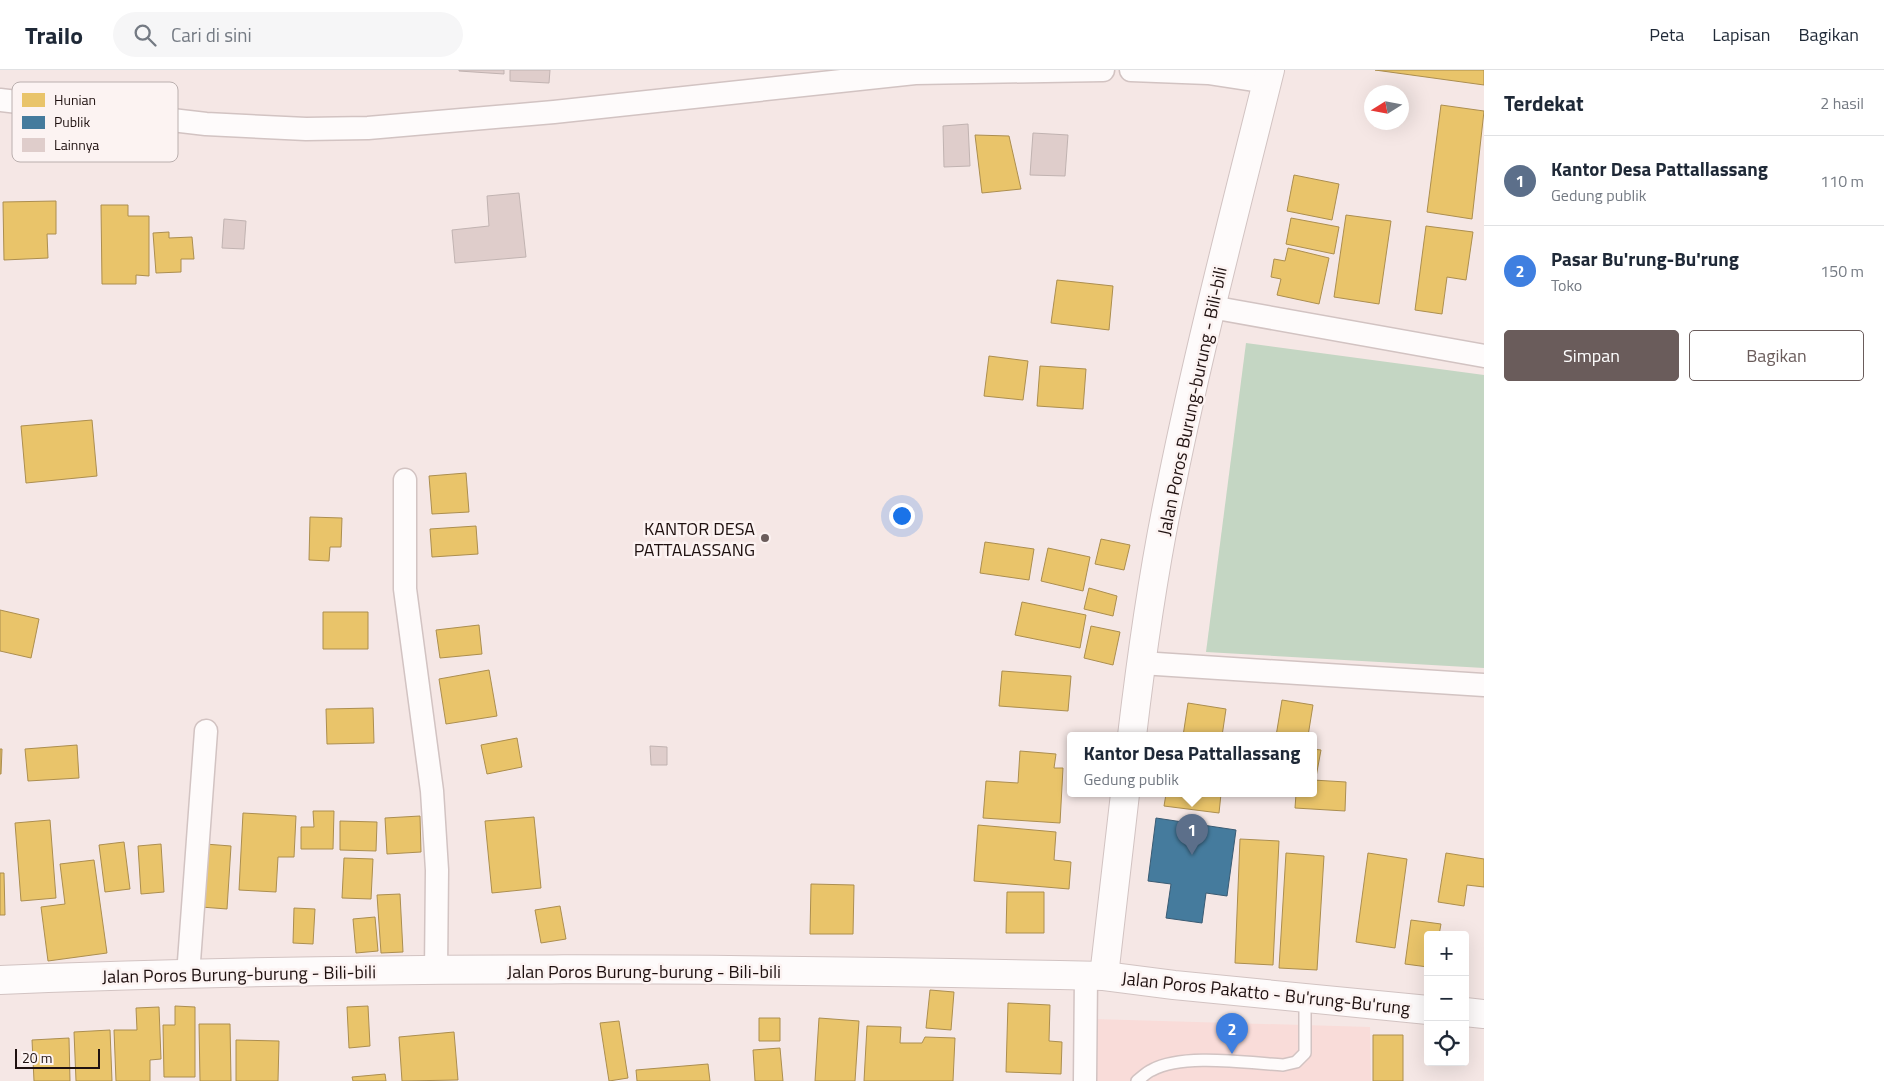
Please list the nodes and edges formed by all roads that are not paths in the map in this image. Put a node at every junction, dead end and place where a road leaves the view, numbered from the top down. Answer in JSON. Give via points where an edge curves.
{"nodes":[{"id":1,"x":1102,"y":70,"type":"edge"},
{"id":2,"x":1132,"y":70,"type":"edge"},
{"id":3,"x":1268,"y":76,"type":"edge"},
{"id":4,"x":178,"y":121,"type":"edge"},
{"id":5,"x":1211,"y":307,"type":"junction"},
{"id":6,"x":1484,"y":356,"type":"edge"},
{"id":7,"x":405,"y":480,"type":"dead end"},
{"id":8,"x":1140,"y":663,"type":"junction"},
{"id":9,"x":1484,"y":685,"type":"edge"},
{"id":10,"x":206,"y":731,"type":"dead end"},
{"id":11,"x":1132,"y":732,"type":"edge"},
{"id":12,"x":1125,"y":797,"type":"edge"},
{"id":13,"x":436,"y":971,"type":"junction"},
{"id":14,"x":188,"y":975,"type":"junction"},
{"id":15,"x":1095,"y":976,"type":"junction"},
{"id":16,"x":0,"y":980,"type":"edge"},
{"id":17,"x":1305,"y":997,"type":"junction"},
{"id":18,"x":1424,"y":1010,"type":"edge"},
{"id":19,"x":1469,"y":1012,"type":"edge"},
{"id":20,"x":1484,"y":1014,"type":"edge"},
{"id":21,"x":1085,"y":1081,"type":"edge"},
{"id":22,"x":1136,"y":1081,"type":"edge"}],
"edges":[{"from":1,"to":4,"type":"street","via":[[915,74],[368,128],[306,129]]},
{"from":2,"to":3,"type":"street"},
{"from":3,"to":5,"type":"main road","name":"Jalan Poros Burung-burung - Bili-bili"},
{"from":5,"to":6,"type":"street"},
{"from":5,"to":8,"type":"main road","name":"Jalan Poros Burung-burung - Bili-bili","via":[[1171,484]]},
{"from":7,"to":13,"type":"street","via":[[405,589],[433,801],[437,870]]},
{"from":8,"to":9,"type":"street"},
{"from":8,"to":11,"type":"main road","name":"Jalan Poros Burung-burung - Bili-bili"},
{"from":10,"to":14,"type":"street"},
{"from":12,"to":15,"type":"main road"},
{"from":13,"to":14,"type":"main road","name":"Jalan Poros Burung-burung - Bili-bili"},
{"from":13,"to":15,"type":"main road","name":"Jalan Poros Burung-burung - Bili-bili","via":[[698,970]]},
{"from":14,"to":16,"type":"main road","name":"Jalan Poros Burung-burung - Bili-bili"},
{"from":15,"to":17,"type":"main road","name":"Jalan Poros Pakatto - Bu'rung-Bu'rung"},
{"from":15,"to":21,"type":"street"},
{"from":17,"to":18,"type":"main road","name":"Jalan Poros Pakatto - Bu'rung-Bu'rung"},
{"from":17,"to":22,"type":"lane","via":[[1305,1053],[1296,1062],[1283,1065],[1185,1062],[1152,1069]]},
{"from":19,"to":20,"type":"main road"}]}
